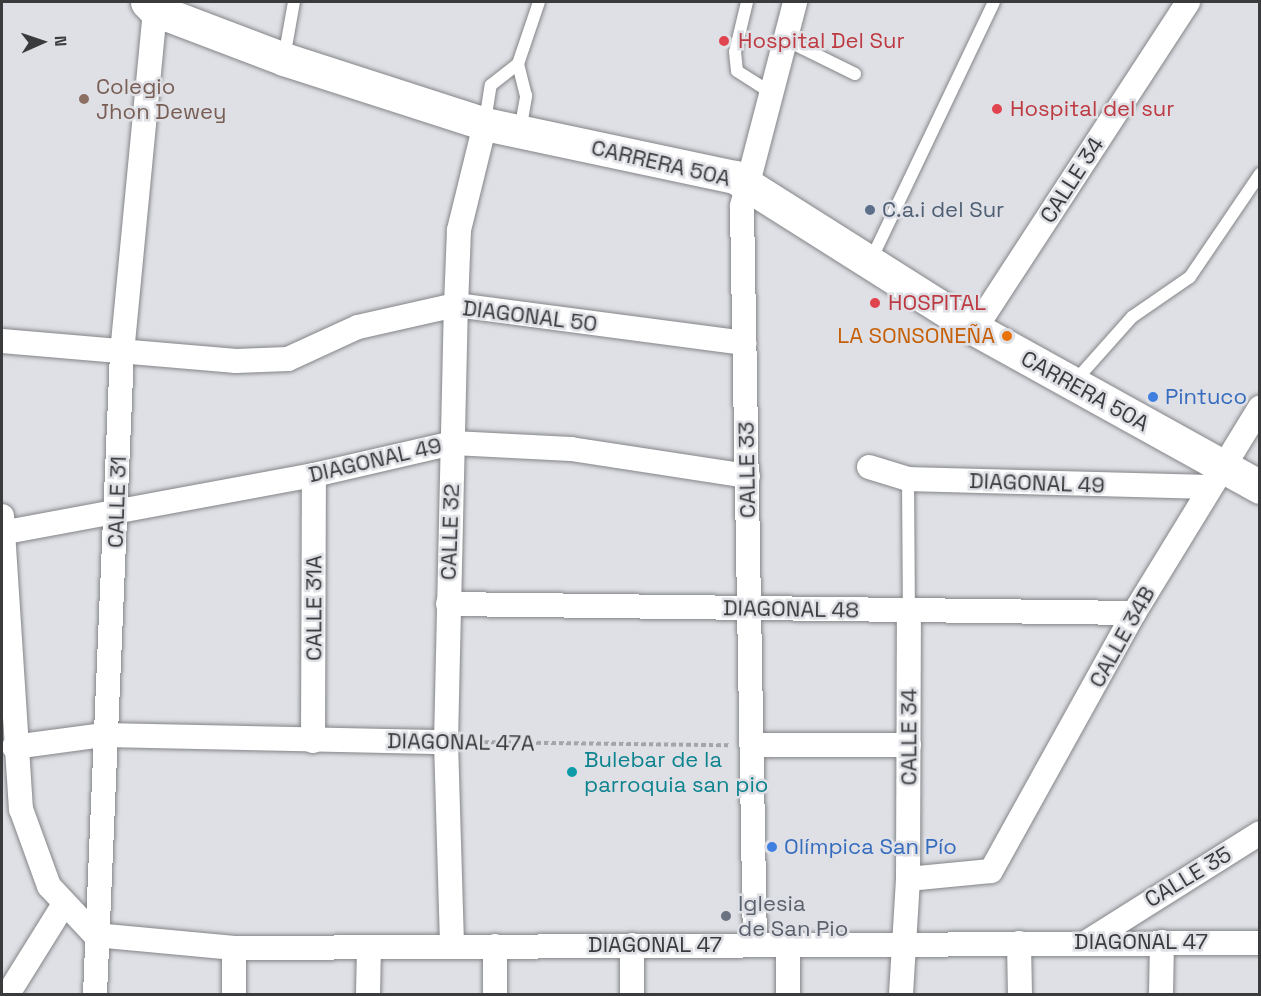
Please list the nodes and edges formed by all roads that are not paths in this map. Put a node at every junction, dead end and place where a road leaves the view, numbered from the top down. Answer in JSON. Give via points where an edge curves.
{"nodes":[{"id":1,"x":294,"y":2,"type":"edge"},
{"id":2,"x":539,"y":2,"type":"edge"},
{"id":3,"x":747,"y":2,"type":"edge"},
{"id":4,"x":795,"y":2,"type":"edge"},
{"id":5,"x":994,"y":2,"type":"edge"},
{"id":6,"x":1188,"y":2,"type":"edge"},
{"id":7,"x":151,"y":6,"type":"edge"},
{"id":8,"x":786,"y":40,"type":"junction"},
{"id":9,"x":284,"y":59,"type":"junction"},
{"id":10,"x":518,"y":64,"type":"junction"},
{"id":11,"x":855,"y":74,"type":"dead end"},
{"id":12,"x":772,"y":94,"type":"junction"},
{"id":13,"x":485,"y":124,"type":"junction"},
{"id":14,"x":520,"y":131,"type":"junction"},
{"id":15,"x":1260,"y":174,"type":"edge"},
{"id":16,"x":748,"y":185,"type":"junction"},
{"id":17,"x":870,"y":263,"type":"junction"},
{"id":18,"x":456,"y":305,"type":"junction"},
{"id":19,"x":975,"y":329,"type":"junction"},
{"id":20,"x":2,"y":341,"type":"edge"},
{"id":21,"x":745,"y":343,"type":"junction"},
{"id":22,"x":122,"y":353,"type":"junction"},
{"id":23,"x":1073,"y":384,"type":"junction"},
{"id":24,"x":1260,"y":407,"type":"edge"},
{"id":25,"x":453,"y":443,"type":"junction"},
{"id":26,"x":868,"y":467,"type":"dead end"},
{"id":27,"x":314,"y":475,"type":"junction"},
{"id":28,"x":748,"y":476,"type":"junction"},
{"id":29,"x":1214,"y":477,"type":"junction"},
{"id":30,"x":908,"y":479,"type":"junction"},
{"id":31,"x":1260,"y":487,"type":"edge"},
{"id":32,"x":118,"y":507,"type":"junction"},
{"id":33,"x":4,"y":524,"type":"edge"},
{"id":34,"x":5,"y":592,"type":"edge"},
{"id":35,"x":448,"y":604,"type":"junction"},
{"id":36,"x":748,"y":608,"type":"junction"},
{"id":37,"x":909,"y":610,"type":"junction"},
{"id":38,"x":1134,"y":613,"type":"junction"},
{"id":39,"x":104,"y":735,"type":"junction"},
{"id":40,"x":313,"y":741,"type":"junction"},
{"id":41,"x":446,"y":742,"type":"junction"},
{"id":42,"x":909,"y":745,"type":"junction"},
{"id":43,"x":753,"y":746,"type":"junction"},
{"id":44,"x":14,"y":747,"type":"junction"},
{"id":45,"x":1260,"y":833,"type":"edge"},
{"id":46,"x":908,"y":879,"type":"junction"},
{"id":47,"x":64,"y":904,"type":"junction"},
{"id":48,"x":95,"y":935,"type":"junction"},
{"id":49,"x":1087,"y":942,"type":"junction"},
{"id":50,"x":1162,"y":942,"type":"junction"},
{"id":51,"x":902,"y":943,"type":"junction"},
{"id":52,"x":1019,"y":943,"type":"junction"},
{"id":53,"x":1260,"y":943,"type":"edge"},
{"id":54,"x":452,"y":944,"type":"junction"},
{"id":55,"x":788,"y":944,"type":"junction"},
{"id":56,"x":632,"y":945,"type":"junction"},
{"id":57,"x":755,"y":945,"type":"junction"},
{"id":58,"x":495,"y":946,"type":"junction"},
{"id":59,"x":369,"y":947,"type":"junction"},
{"id":60,"x":234,"y":948,"type":"junction"},
{"id":61,"x":8,"y":994,"type":"edge"},
{"id":62,"x":95,"y":994,"type":"edge"},
{"id":63,"x":234,"y":994,"type":"edge"},
{"id":64,"x":368,"y":994,"type":"edge"},
{"id":65,"x":495,"y":994,"type":"edge"},
{"id":66,"x":632,"y":994,"type":"edge"},
{"id":67,"x":788,"y":994,"type":"edge"},
{"id":68,"x":901,"y":994,"type":"edge"},
{"id":69,"x":1020,"y":994,"type":"edge"},
{"id":70,"x":1161,"y":994,"type":"edge"}],
"edges":[{"from":1,"to":9,"type":"lane"},
{"from":2,"to":10,"type":"lane"},
{"from":3,"to":12,"type":"lane","via":[[735,52],[737,71]]},
{"from":4,"to":8,"type":"street","name":"CALLE 33"},
{"from":5,"to":17,"type":"lane"},
{"from":6,"to":19,"type":"street","name":"CALLE 34"},
{"from":7,"to":9,"type":"street","name":"CARRERA 50A"},
{"from":7,"to":22,"type":"street","name":"CALLE 31"},
{"from":8,"to":11,"type":"lane"},
{"from":8,"to":12,"type":"street","name":"CALLE 33"},
{"from":9,"to":13,"type":"street","name":"CARRERA 50A"},
{"from":10,"to":13,"type":"lane","via":[[491,85]]},
{"from":10,"to":14,"type":"lane","via":[[526,96]]},
{"from":12,"to":16,"type":"street","name":"CALLE 33"},
{"from":13,"to":14,"type":"street","name":"CARRERA 50A"},
{"from":13,"to":18,"type":"street","name":"CALLE 32","via":[[459,230]]},
{"from":14,"to":16,"type":"street","name":"CARRERA 50A","via":[[735,177]]},
{"from":15,"to":23,"type":"lane","via":[[1190,277],[1132,317]]},
{"from":16,"to":17,"type":"street","name":"CARRERA 50A"},
{"from":16,"to":21,"type":"street","name":"CALLE 33","via":[[742,206]]},
{"from":17,"to":19,"type":"street","name":"CARRERA 50A"},
{"from":18,"to":21,"type":"street","name":"DIAGONAL 50"},
{"from":18,"to":22,"type":"street","name":"DIAGONAL 50","via":[[358,327],[288,359]]},
{"from":18,"to":25,"type":"street","name":"CALLE 32"},
{"from":19,"to":23,"type":"street","name":"CARRERA 50A"},
{"from":20,"to":22,"type":"street","name":"DIAGONAL 50"},
{"from":21,"to":28,"type":"street","name":"CALLE 33"},
{"from":22,"to":32,"type":"street","name":"CALLE 31"},
{"from":23,"to":29,"type":"street","name":"CARRERA 50A"},
{"from":24,"to":29,"type":"street","name":"CALLE 34B"},
{"from":25,"to":27,"type":"street","name":"DIAGONAL 49"},
{"from":25,"to":28,"type":"street","name":"DIAGONAL 49","via":[[571,449]]},
{"from":25,"to":35,"type":"street","name":"CALLE 32"},
{"from":26,"to":30,"type":"street","name":"DIAGONAL 49"},
{"from":27,"to":32,"type":"street","name":"DIAGONAL 49"},
{"from":27,"to":40,"type":"street","name":"CALLE 31A"},
{"from":28,"to":36,"type":"street","name":"CALLE 33"},
{"from":29,"to":30,"type":"street","name":"DIAGONAL 49"},
{"from":29,"to":31,"type":"street","name":"CARRERA 50A"},
{"from":29,"to":38,"type":"street","name":"CALLE 34B"},
{"from":30,"to":37,"type":"lane","name":"CALLE 34"},
{"from":32,"to":33,"type":"street","name":"DIAGONAL 49"},
{"from":32,"to":39,"type":"street","name":"CALLE 31"},
{"from":33,"to":34,"type":"street"},
{"from":34,"to":44,"type":"street"},
{"from":35,"to":36,"type":"street","name":"DIAGONAL 48"},
{"from":35,"to":41,"type":"street","name":"CALLE 32"},
{"from":36,"to":37,"type":"street","name":"DIAGONAL 48"},
{"from":36,"to":43,"type":"street","name":"CALLE 33"},
{"from":37,"to":38,"type":"street","name":"DIAGONAL 48"},
{"from":37,"to":42,"type":"street","name":"CALLE 34"},
{"from":38,"to":46,"type":"street","name":"CALLE 34B","via":[[991,871]]},
{"from":39,"to":40,"type":"street","name":"DIAGONAL 47A"},
{"from":39,"to":44,"type":"street","name":"DIAGONAL 47A"},
{"from":39,"to":48,"type":"street","name":"CALLE 31"},
{"from":40,"to":41,"type":"street","name":"DIAGONAL 47A"},
{"from":41,"to":54,"type":"street","name":"CALLE 32"},
{"from":42,"to":43,"type":"street"},
{"from":42,"to":46,"type":"street","name":"CALLE 34"},
{"from":43,"to":57,"type":"street","name":"CALLE 33"},
{"from":44,"to":47,"type":"street","via":[[21,809],[34,852],[49,886]]},
{"from":45,"to":49,"type":"street","name":"CALLE 35"},
{"from":46,"to":51,"type":"street","name":"CALLE 34"},
{"from":47,"to":48,"type":"street"},
{"from":47,"to":61,"type":"street"},
{"from":48,"to":60,"type":"street","name":"DIAGONAL 47"},
{"from":48,"to":62,"type":"street","name":"CALLE 31"},
{"from":49,"to":50,"type":"street","name":"DIAGONAL 47"},
{"from":49,"to":52,"type":"street","name":"DIAGONAL 47"},
{"from":50,"to":53,"type":"street","name":"DIAGONAL 47"},
{"from":50,"to":70,"type":"street","name":"CALLE 35"},
{"from":51,"to":52,"type":"street","name":"DIAGONAL 47"},
{"from":51,"to":55,"type":"street","name":"DIAGONAL 47"},
{"from":51,"to":68,"type":"street","name":"CALLE 34"},
{"from":52,"to":69,"type":"street"},
{"from":54,"to":58,"type":"street","name":"DIAGONAL 47"},
{"from":54,"to":59,"type":"street","name":"DIAGONAL 47"},
{"from":55,"to":57,"type":"street","name":"DIAGONAL 47"},
{"from":55,"to":67,"type":"street"},
{"from":56,"to":57,"type":"street","name":"DIAGONAL 47"},
{"from":56,"to":58,"type":"street","name":"DIAGONAL 47"},
{"from":56,"to":66,"type":"street"},
{"from":58,"to":65,"type":"street"},
{"from":59,"to":60,"type":"street","name":"DIAGONAL 47"},
{"from":59,"to":64,"type":"street"},
{"from":60,"to":63,"type":"street"}]}
